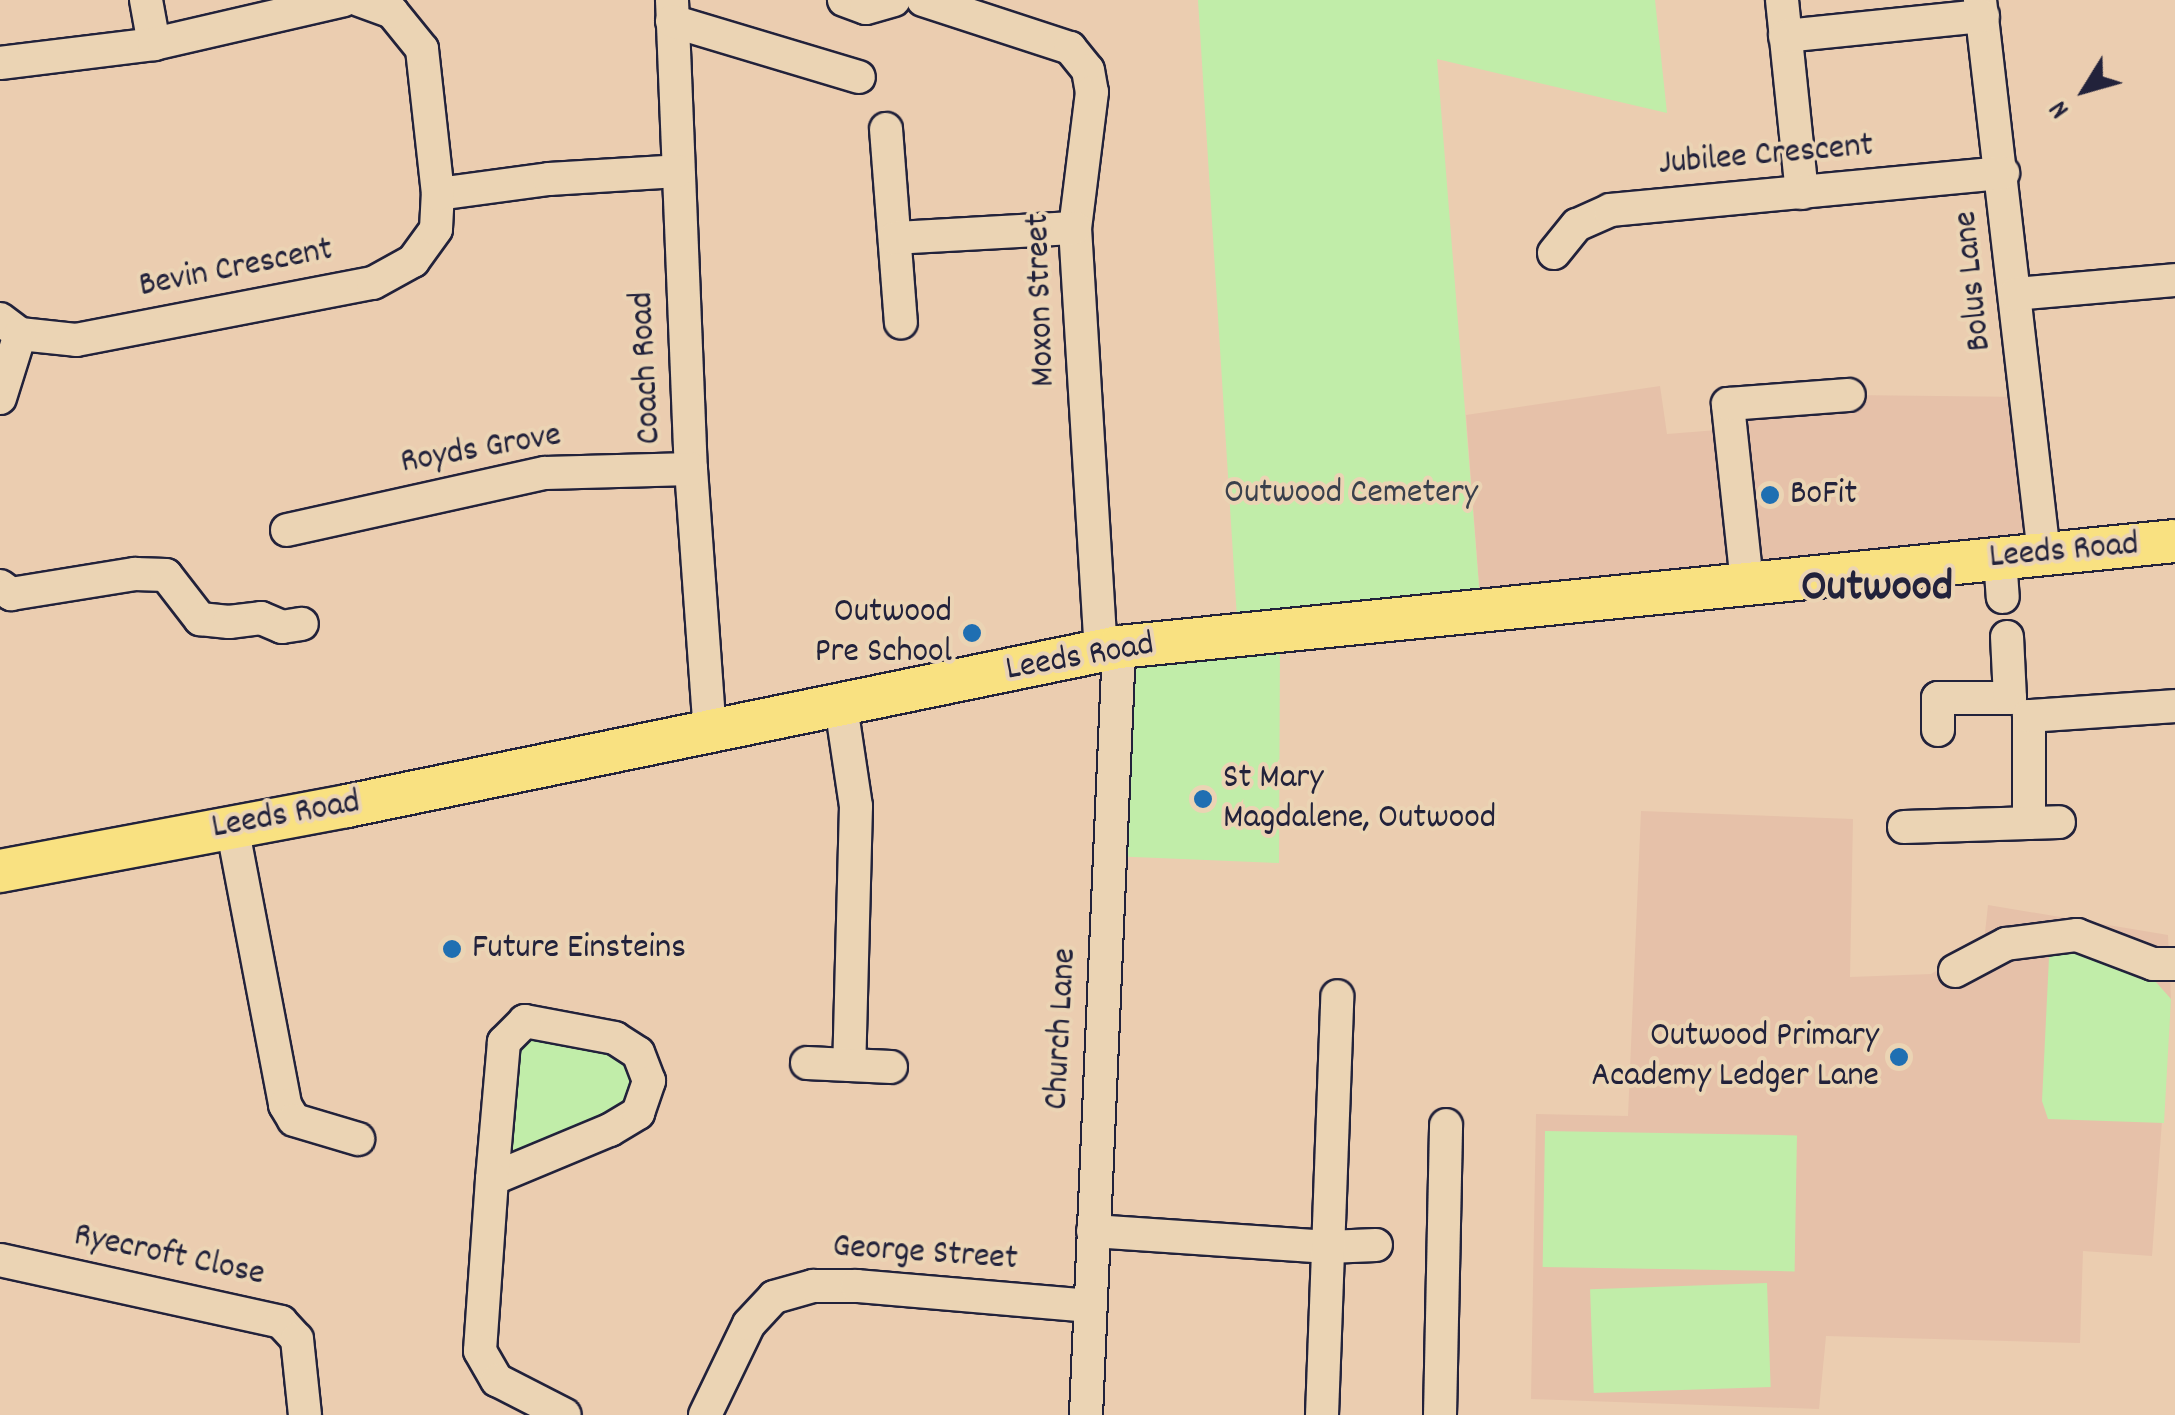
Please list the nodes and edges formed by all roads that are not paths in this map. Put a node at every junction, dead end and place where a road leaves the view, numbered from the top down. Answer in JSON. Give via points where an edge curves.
{"nodes":[{"id":1,"x":146,"y":0,"type":"edge"},
{"id":2,"x":344,"y":0,"type":"edge"},
{"id":3,"x":359,"y":0,"type":"edge"},
{"id":4,"x":844,"y":0,"type":"edge"},
{"id":5,"x":894,"y":0,"type":"edge"},
{"id":6,"x":923,"y":0,"type":"edge"},
{"id":7,"x":1782,"y":0,"type":"edge"},
{"id":8,"x":1982,"y":8,"type":"edge"},
{"id":9,"x":672,"y":10,"type":"edge"},
{"id":10,"x":1785,"y":36,"type":"junction"},
{"id":11,"x":154,"y":44,"type":"junction"},
{"id":12,"x":0,"y":63,"type":"edge"},
{"id":13,"x":859,"y":77,"type":"dead end"},
{"id":14,"x":886,"y":129,"type":"dead end"},
{"id":15,"x":678,"y":171,"type":"junction"},
{"id":16,"x":2003,"y":173,"type":"junction"},
{"id":17,"x":1802,"y":193,"type":"junction"},
{"id":18,"x":438,"y":194,"type":"junction"},
{"id":19,"x":1074,"y":228,"type":"junction"},
{"id":20,"x":895,"y":238,"type":"junction"},
{"id":21,"x":1554,"y":253,"type":"dead end"},
{"id":22,"x":2175,"y":280,"type":"edge"},
{"id":23,"x":2015,"y":294,"type":"junction"},
{"id":24,"x":901,"y":322,"type":"dead end"},
{"id":25,"x":10,"y":327,"type":"edge"},
{"id":26,"x":1849,"y":394,"type":"dead end"},
{"id":27,"x":0,"y":398,"type":"edge"},
{"id":28,"x":691,"y":469,"type":"junction"},
{"id":29,"x":288,"y":530,"type":"dead end"},
{"id":30,"x":2175,"y":541,"type":"edge"},
{"id":31,"x":2044,"y":554,"type":"junction"},
{"id":32,"x":1747,"y":583,"type":"junction"},
{"id":33,"x":0,"y":586,"type":"edge"},
{"id":34,"x":302,"y":624,"type":"dead end"},
{"id":35,"x":2006,"y":637,"type":"dead end"},
{"id":36,"x":1110,"y":649,"type":"junction"},
{"id":37,"x":841,"y":706,"type":"junction"},
{"id":38,"x":2175,"y":706,"type":"edge"},
{"id":39,"x":1938,"y":730,"type":"dead end"},
{"id":40,"x":710,"y":731,"type":"junction"},
{"id":41,"x":232,"y":826,"type":"junction"},
{"id":42,"x":1904,"y":826,"type":"dead end"},
{"id":43,"x":0,"y":871,"type":"edge"},
{"id":44,"x":2175,"y":964,"type":"edge"},
{"id":45,"x":1954,"y":972,"type":"dead end"},
{"id":46,"x":1337,"y":996,"type":"dead end"},
{"id":47,"x":807,"y":1063,"type":"dead end"},
{"id":48,"x":849,"y":1065,"type":"junction"},
{"id":49,"x":891,"y":1066,"type":"dead end"},
{"id":50,"x":1446,"y":1125,"type":"dead end"},
{"id":51,"x":358,"y":1139,"type":"dead end"},
{"id":52,"x":492,"y":1179,"type":"junction"},
{"id":53,"x":1093,"y":1231,"type":"junction"},
{"id":54,"x":1376,"y":1244,"type":"dead end"},
{"id":55,"x":1328,"y":1246,"type":"junction"},
{"id":56,"x":0,"y":1260,"type":"edge"},
{"id":57,"x":1089,"y":1306,"type":"junction"},
{"id":58,"x":305,"y":1415,"type":"edge"},
{"id":59,"x":565,"y":1415,"type":"edge"},
{"id":60,"x":706,"y":1415,"type":"edge"},
{"id":61,"x":1086,"y":1415,"type":"edge"},
{"id":62,"x":1322,"y":1415,"type":"edge"},
{"id":63,"x":1440,"y":1415,"type":"edge"}],
"edges":[{"from":1,"to":11,"type":"street"},
{"from":2,"to":11,"type":"street"},
{"from":3,"to":18,"type":"street","name":"Bevin Crescent","via":[[392,12],[422,48]]},
{"from":4,"to":5,"type":"street","via":[[866,8]]},
{"from":6,"to":19,"type":"street","name":"Moxon Street","via":[[1070,48],[1088,70],[1092,92]]},
{"from":7,"to":10,"type":"street"},
{"from":8,"to":10,"type":"street"},
{"from":8,"to":16,"type":"street","name":"Bolus Lane"},
{"from":9,"to":13,"type":"street"},
{"from":9,"to":15,"type":"street","name":"Coach Road"},
{"from":10,"to":17,"type":"street"},
{"from":11,"to":12,"type":"street"},
{"from":14,"to":20,"type":"street"},
{"from":15,"to":18,"type":"street","via":[[549,178]]},
{"from":15,"to":28,"type":"street","name":"Coach Road"},
{"from":16,"to":17,"type":"street","name":"Jubilee Crescent"},
{"from":16,"to":23,"type":"street","name":"Bolus Lane"},
{"from":17,"to":21,"type":"street","name":"Jubilee Crescent","via":[[1610,210],[1576,224]]},
{"from":18,"to":25,"type":"street","name":"Bevin Crescent","via":[[436,229],[413,262],[373,283],[76,340]]},
{"from":19,"to":20,"type":"street"},
{"from":19,"to":36,"type":"street","name":"Moxon Street"},
{"from":20,"to":24,"type":"street"},
{"from":22,"to":23,"type":"street"},
{"from":23,"to":31,"type":"street","name":"Bolus Lane"},
{"from":25,"to":27,"type":"street"},
{"from":26,"to":32,"type":"street","via":[[1728,404]]},
{"from":28,"to":29,"type":"street","name":"Royds Grove","via":[[545,473]]},
{"from":28,"to":40,"type":"street","name":"Coach Road"},
{"from":30,"to":31,"type":"main road","name":"Leeds Road"},
{"from":31,"to":32,"type":"main road","name":"Leeds Road","via":[[2001,577]]},
{"from":32,"to":36,"type":"main road","name":"Leeds Road"},
{"from":33,"to":34,"type":"street","via":[[11,594],[166,575],[200,619]]},
{"from":35,"to":39,"type":"street","via":[[2010,698],[1938,698]]},
{"from":36,"to":37,"type":"main road","name":"Leeds Road"},
{"from":36,"to":53,"type":"street","name":"Church Lane"},
{"from":37,"to":40,"type":"main road","name":"Leeds Road"},
{"from":37,"to":48,"type":"street","via":[[856,806]]},
{"from":38,"to":42,"type":"street","via":[[2029,716],[2044,823]]},
{"from":40,"to":41,"type":"main road","name":"Leeds Road"},
{"from":41,"to":43,"type":"main road","name":"Leeds Road"},
{"from":41,"to":51,"type":"street","via":[[285,1105],[294,1120]]},
{"from":44,"to":45,"type":"street","via":[[2153,964],[2077,934],[2006,944]]},
{"from":46,"to":55,"type":"street"},
{"from":47,"to":48,"type":"street"},
{"from":48,"to":49,"type":"street"},
{"from":50,"to":63,"type":"street"},
{"from":52,"to":52,"type":"street","via":[[504,1042],[525,1022],[616,1038],[638,1053],[650,1082],[638,1113]]},
{"from":52,"to":59,"type":"street","via":[[480,1351],[497,1380]]},
{"from":53,"to":55,"type":"street"},
{"from":53,"to":57,"type":"street","name":"Church Lane"},
{"from":54,"to":55,"type":"street"},
{"from":55,"to":62,"type":"street"},
{"from":56,"to":58,"type":"street","name":"Ryecroft Close","via":[[280,1322],[297,1339]]},
{"from":57,"to":60,"type":"street","name":"George Street","via":[[857,1286],[813,1286],[774,1297],[748,1324]]},
{"from":57,"to":61,"type":"street","name":"Church Lane"}]}
